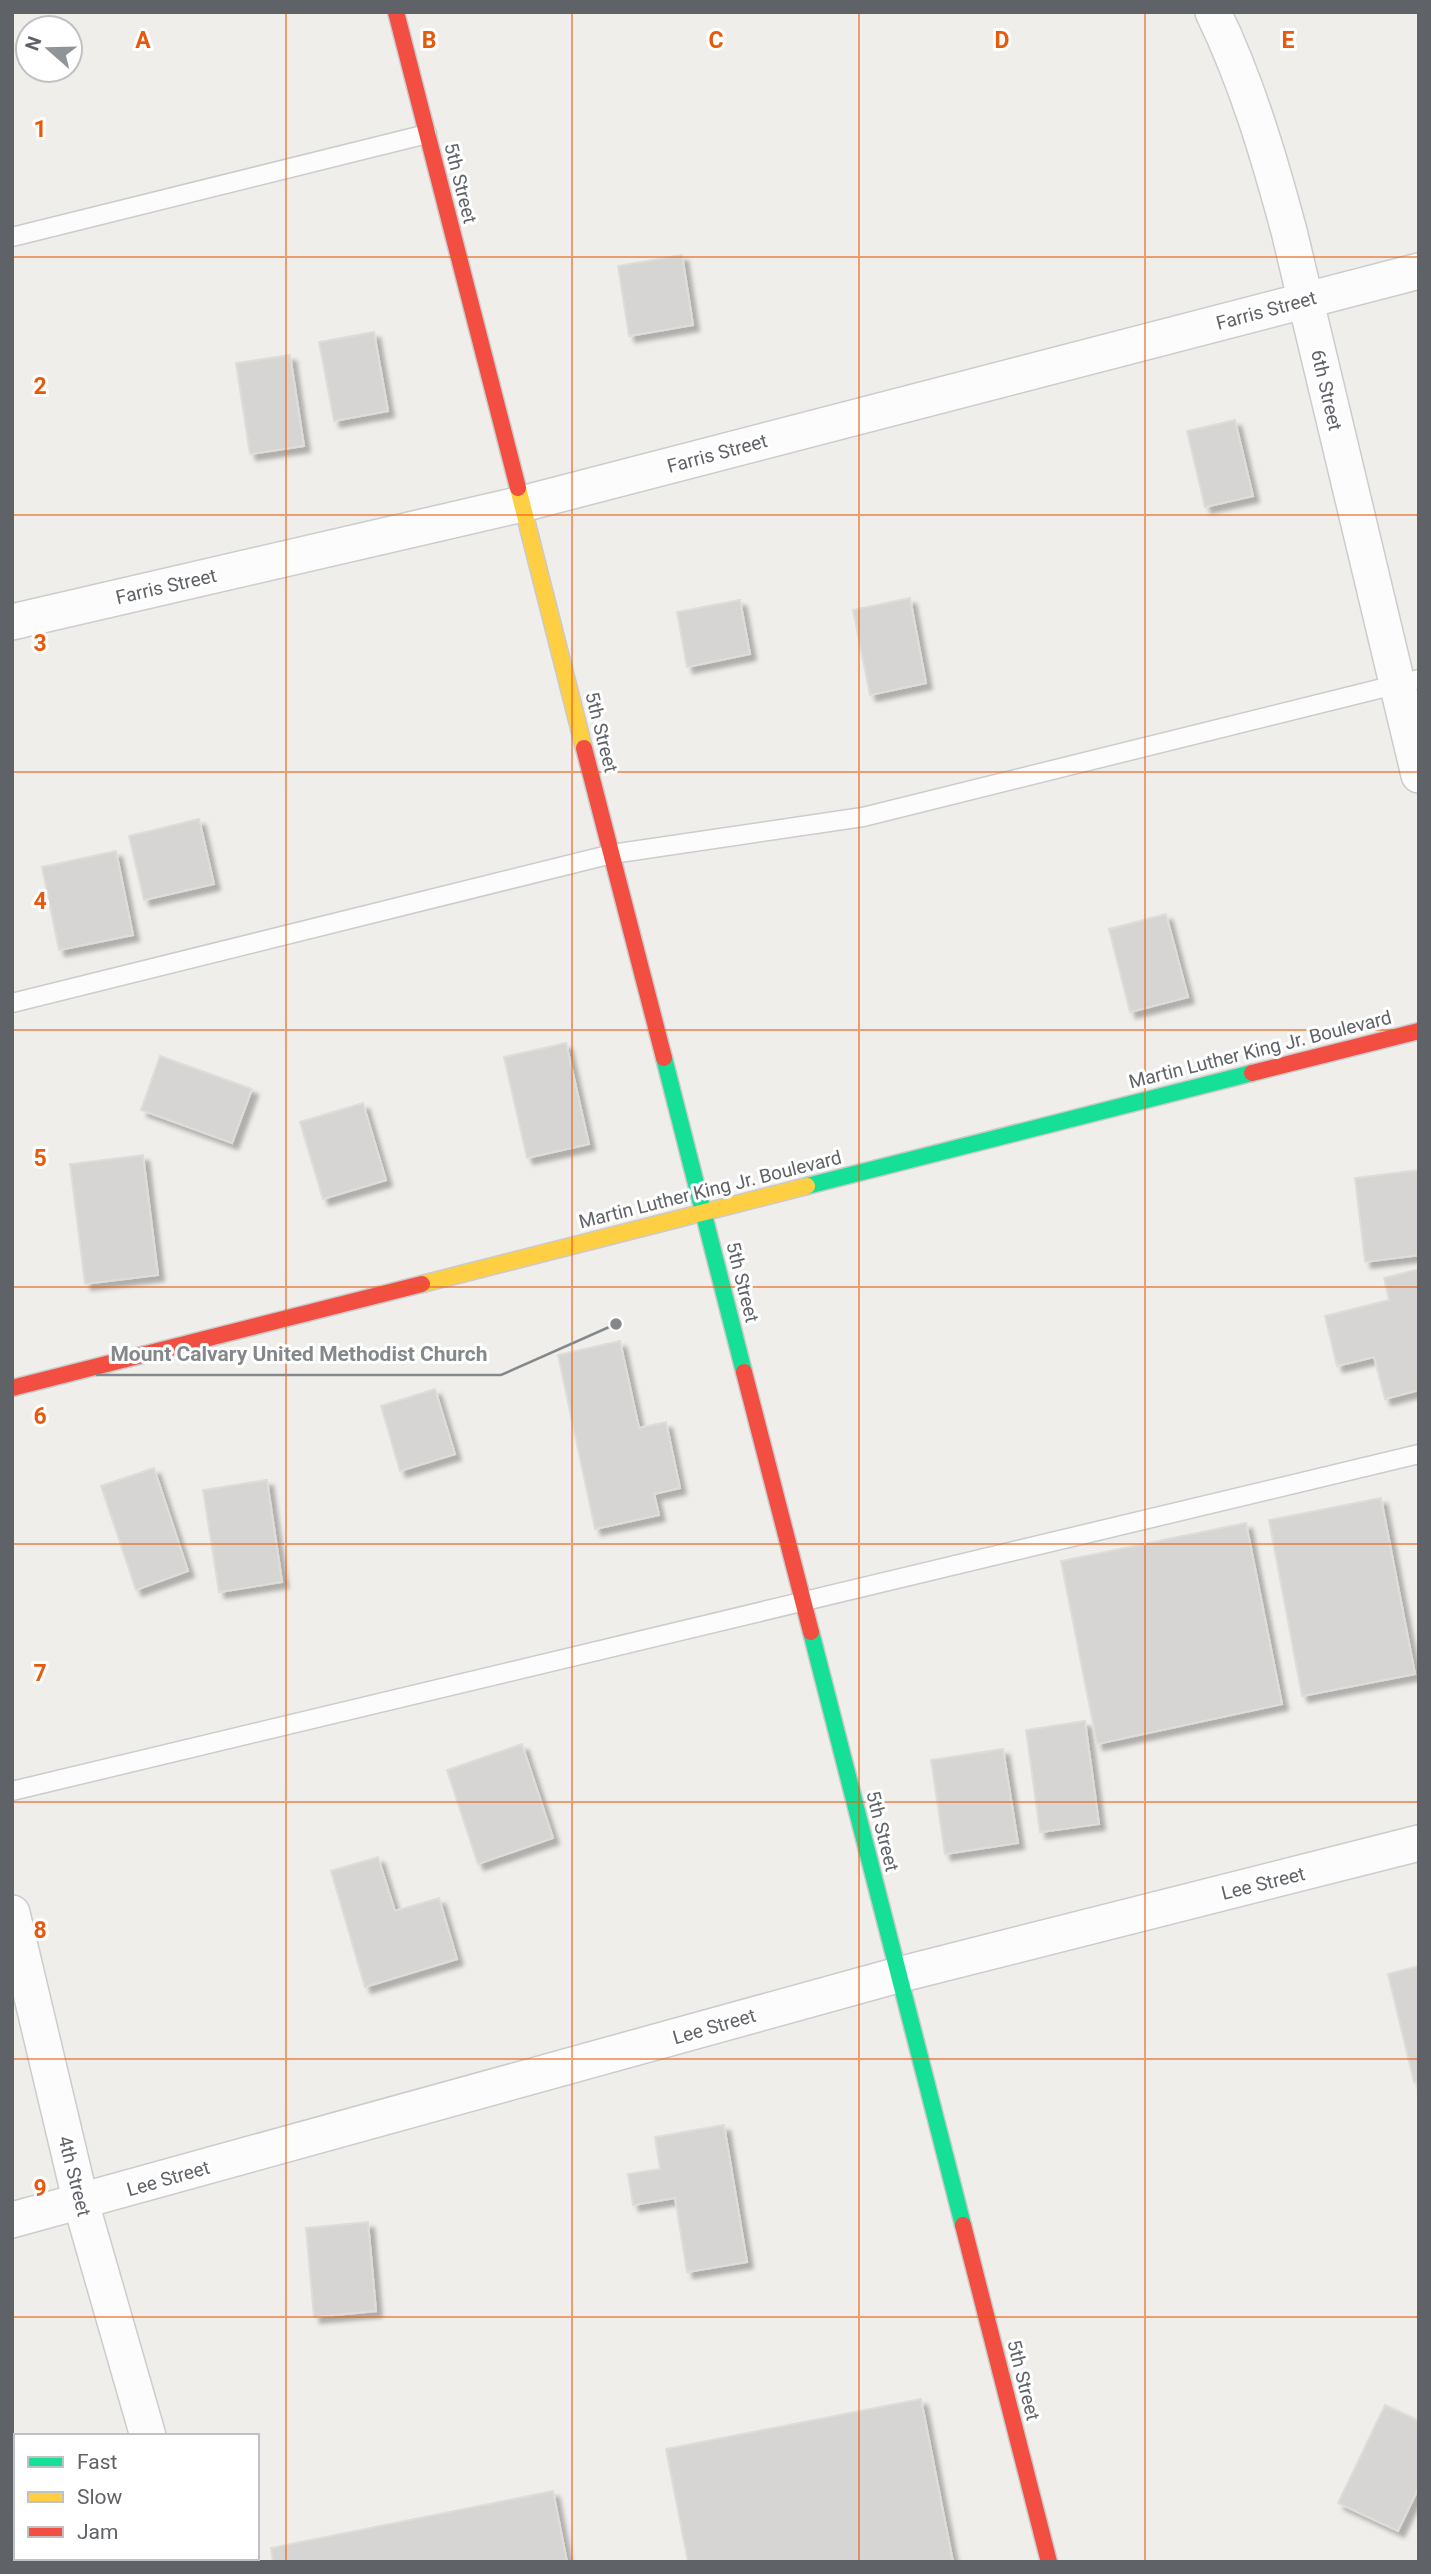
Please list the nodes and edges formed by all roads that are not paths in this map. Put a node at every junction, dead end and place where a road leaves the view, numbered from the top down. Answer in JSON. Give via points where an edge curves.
{"nodes":[{"id":1,"x":396,"y":12,"type":"edge"},
{"id":2,"x":1213,"y":12,"type":"edge"},
{"id":3,"x":427,"y":134,"type":"junction"},
{"id":4,"x":12,"y":237,"type":"edge"},
{"id":5,"x":1419,"y":271,"type":"edge"},
{"id":6,"x":1306,"y":300,"type":"junction"},
{"id":7,"x":522,"y":504,"type":"junction"},
{"id":8,"x":12,"y":622,"type":"edge"},
{"id":9,"x":1408,"y":681,"type":"edge"},
{"id":10,"x":1419,"y":775,"type":"edge"},
{"id":11,"x":612,"y":855,"type":"junction"},
{"id":12,"x":12,"y":1003,"type":"edge"},
{"id":13,"x":1419,"y":1031,"type":"edge"},
{"id":14,"x":703,"y":1212,"type":"junction"},
{"id":15,"x":12,"y":1388,"type":"edge"},
{"id":16,"x":1419,"y":1454,"type":"edge"},
{"id":17,"x":803,"y":1602,"type":"junction"},
{"id":18,"x":12,"y":1791,"type":"edge"},
{"id":19,"x":1419,"y":1843,"type":"edge"},
{"id":20,"x":12,"y":1913,"type":"edge"},
{"id":21,"x":898,"y":1975,"type":"junction"},
{"id":22,"x":81,"y":2203,"type":"junction"},
{"id":23,"x":12,"y":2220,"type":"edge"},
{"id":24,"x":147,"y":2434,"type":"edge"},
{"id":25,"x":1049,"y":2562,"type":"edge"}],
"edges":[{"from":1,"to":3,"type":"street","name":"5th Street"},
{"from":2,"to":6,"type":"street","name":"6th Street","via":[[1270,162]]},
{"from":3,"to":4,"type":"lane"},
{"from":3,"to":7,"type":"street","name":"5th Street"},
{"from":5,"to":6,"type":"street","name":"Farris Street"},
{"from":6,"to":7,"type":"street","name":"Farris Street"},
{"from":6,"to":9,"type":"street","name":"6th Street"},
{"from":7,"to":8,"type":"street","name":"Farris Street"},
{"from":7,"to":11,"type":"street","name":"5th Street"},
{"from":9,"to":10,"type":"street","name":"6th Street"},
{"from":9,"to":11,"type":"lane","via":[[863,817]]},
{"from":11,"to":12,"type":"lane"},
{"from":11,"to":14,"type":"street","name":"5th Street"},
{"from":13,"to":14,"type":"street","name":"Martin Luther King Jr. Boulevard"},
{"from":14,"to":15,"type":"street","name":"Martin Luther King Jr. Boulevard"},
{"from":14,"to":17,"type":"street","name":"5th Street"},
{"from":16,"to":17,"type":"lane"},
{"from":17,"to":18,"type":"lane"},
{"from":17,"to":21,"type":"street","name":"5th Street"},
{"from":19,"to":21,"type":"street","name":"Lee Street"},
{"from":20,"to":22,"type":"street","name":"4th Street"},
{"from":21,"to":22,"type":"street","name":"Lee Street"},
{"from":21,"to":25,"type":"street","name":"5th Street"},
{"from":22,"to":23,"type":"street","name":"Lee Street"},
{"from":22,"to":24,"type":"street","name":"4th Street"}]}
